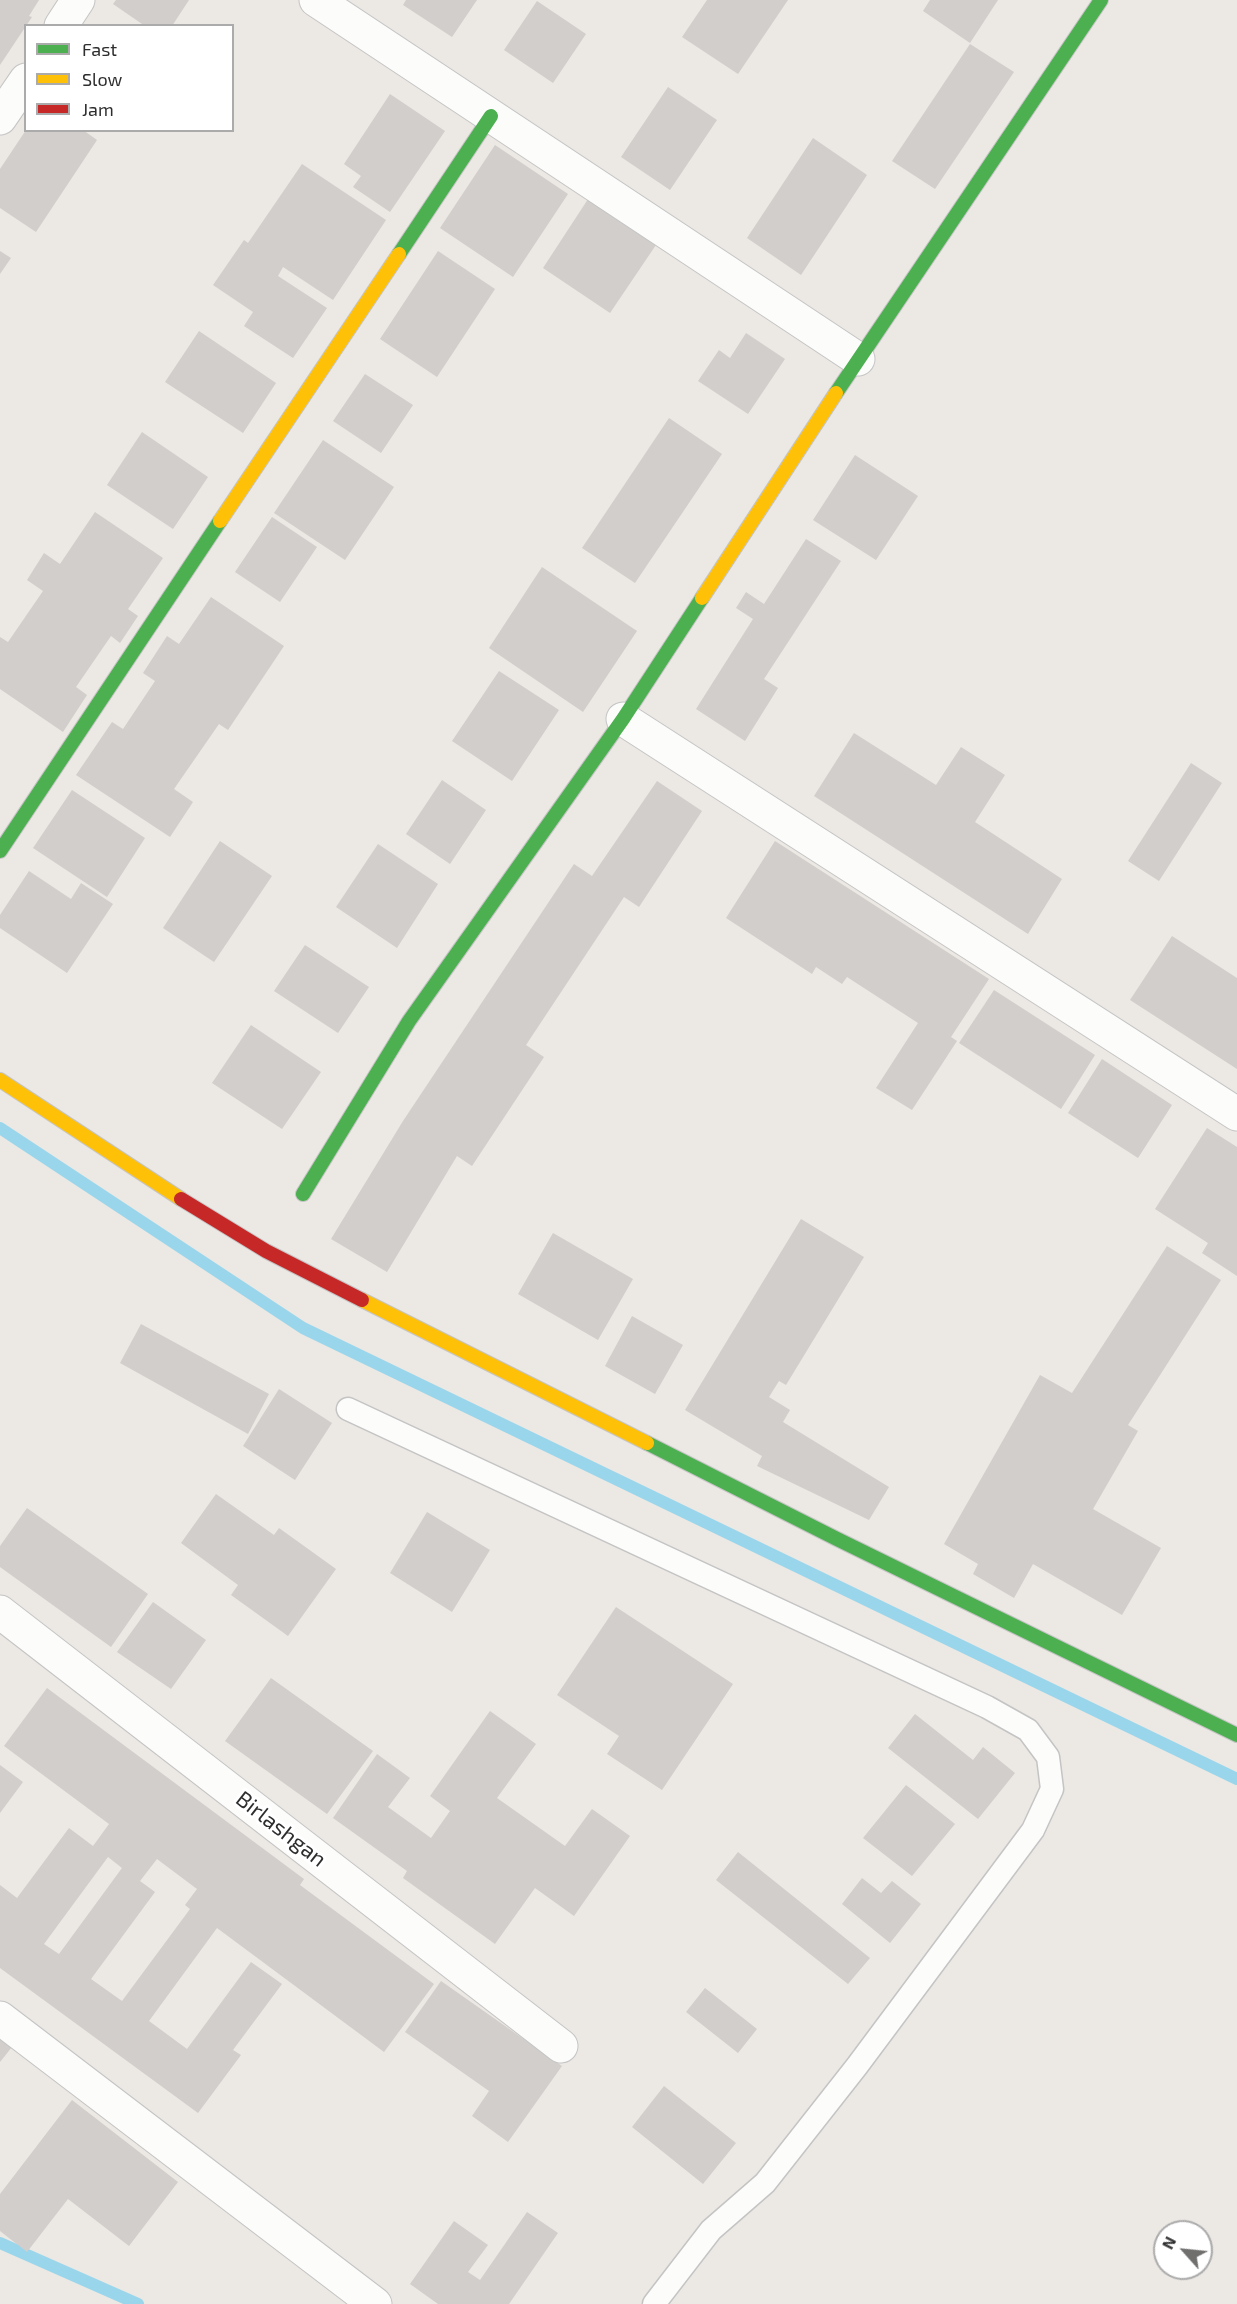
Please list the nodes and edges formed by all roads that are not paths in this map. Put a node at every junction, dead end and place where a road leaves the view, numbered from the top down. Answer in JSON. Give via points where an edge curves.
{"nodes":[{"id":1,"x":78,"y":0,"type":"edge"},
{"id":2,"x":316,"y":0,"type":"edge"},
{"id":3,"x":1101,"y":0,"type":"edge"},
{"id":4,"x":62,"y":24,"type":"edge"},
{"id":5,"x":24,"y":83,"type":"edge"},
{"id":6,"x":491,"y":116,"type":"junction"},
{"id":7,"x":0,"y":118,"type":"edge"},
{"id":8,"x":858,"y":359,"type":"junction"},
{"id":9,"x":622,"y":719,"type":"junction"},
{"id":10,"x":0,"y":851,"type":"edge"},
{"id":11,"x":0,"y":1080,"type":"edge"},
{"id":12,"x":1237,"y":1114,"type":"edge"},
{"id":13,"x":303,"y":1194,"type":"dead end"},
{"id":14,"x":348,"y":1409,"type":"dead end"},
{"id":15,"x":0,"y":1612,"type":"edge"},
{"id":16,"x":1237,"y":1735,"type":"edge"},
{"id":17,"x":0,"y":2018,"type":"edge"},
{"id":18,"x":561,"y":2046,"type":"dead end"},
{"id":19,"x":375,"y":2304,"type":"edge"},
{"id":20,"x":654,"y":2304,"type":"edge"}],
"edges":[{"from":1,"to":4,"type":"street"},
{"from":2,"to":6,"type":"street"},
{"from":3,"to":8,"type":"street"},
{"from":5,"to":7,"type":"street"},
{"from":6,"to":8,"type":"street"},
{"from":6,"to":10,"type":"street"},
{"from":8,"to":9,"type":"street"},
{"from":9,"to":12,"type":"street"},
{"from":9,"to":13,"type":"street","via":[[409,1021]]},
{"from":11,"to":16,"type":"street","via":[[266,1251],[837,1539]]},
{"from":14,"to":20,"type":"lane","via":[[987,1707],[1028,1731],[1048,1757],[1053,1789],[1033,1830],[765,2183],[711,2230]]},
{"from":15,"to":18,"type":"street","name":"Birlashgan"},
{"from":17,"to":19,"type":"street"}]}
